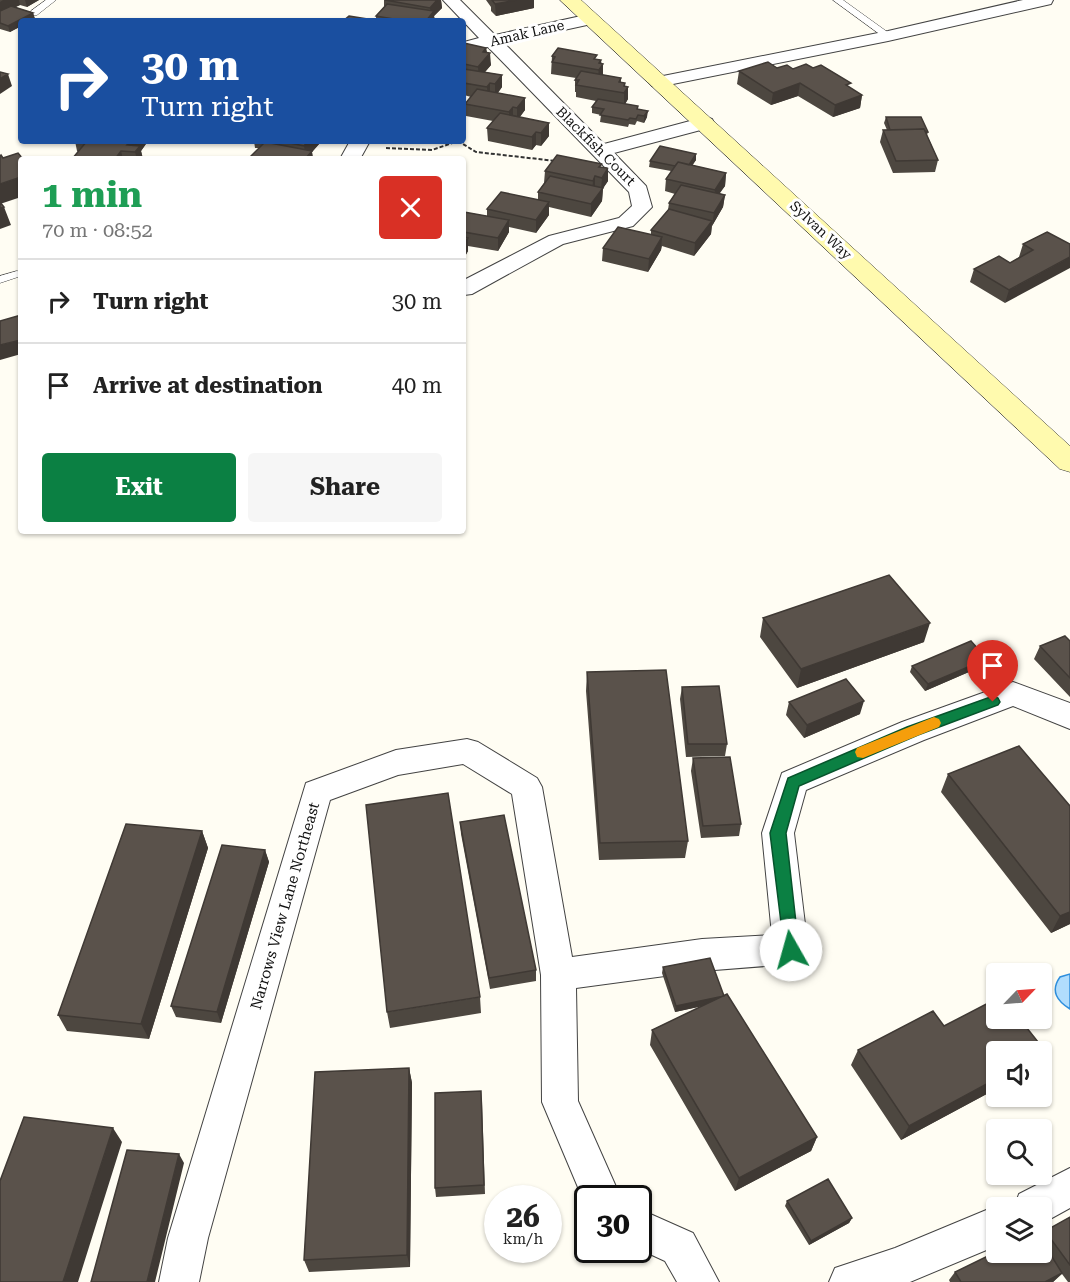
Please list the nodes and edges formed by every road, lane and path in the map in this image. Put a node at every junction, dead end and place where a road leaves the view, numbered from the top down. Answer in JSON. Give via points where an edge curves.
{"nodes":[{"id":1,"x":52,"y":0,"type":"edge"},
{"id":2,"x":451,"y":0,"type":"edge"},
{"id":3,"x":570,"y":0,"type":"edge"},
{"id":4,"x":837,"y":0,"type":"edge"},
{"id":5,"x":1045,"y":0,"type":"edge"},
{"id":6,"x":34,"y":13,"type":"edge"},
{"id":7,"x":590,"y":19,"type":"junction"},
{"id":8,"x":888,"y":36,"type":"junction"},
{"id":9,"x":491,"y":41,"type":"junction"},
{"id":10,"x":466,"y":47,"type":"edge"},
{"id":11,"x":658,"y":82,"type":"junction"},
{"id":12,"x":705,"y":123,"type":"junction"},
{"id":13,"x":451,"y":144,"type":"edge"},
{"id":14,"x":463,"y":144,"type":"edge"},
{"id":15,"x":384,"y":147,"type":"dead end"},
{"id":16,"x":603,"y":150,"type":"junction"},
{"id":17,"x":557,"y":161,"type":"edge"},
{"id":18,"x":17,"y":274,"type":"dead end"},
{"id":19,"x":0,"y":280,"type":"edge"},
{"id":20,"x":466,"y":288,"type":"edge"},
{"id":21,"x":1070,"y":462,"type":"edge"},
{"id":22,"x":1070,"y":717,"type":"edge"},
{"id":23,"x":558,"y":975,"type":"junction"},
{"id":24,"x":596,"y":1185,"type":"edge"},
{"id":25,"x":1070,"y":1188,"type":"edge"},
{"id":26,"x":1052,"y":1198,"type":"edge"},
{"id":27,"x":986,"y":1230,"type":"edge"},
{"id":28,"x":652,"y":1235,"type":"edge"},
{"id":29,"x":179,"y":1282,"type":"edge"},
{"id":30,"x":699,"y":1282,"type":"edge"},
{"id":31,"x":849,"y":1282,"type":"edge"}],
"edges":[{"from":1,"to":6,"type":"lane"},
{"from":2,"to":9,"type":"street","name":"Blackfish Court"},
{"from":3,"to":7,"type":"main road","name":"Sylvan Way"},
{"from":4,"to":8,"type":"lane"},
{"from":5,"to":8,"type":"street"},
{"from":7,"to":9,"type":"street","name":"Amak Lane"},
{"from":7,"to":11,"type":"main road","name":"Sylvan Way"},
{"from":8,"to":11,"type":"street"},
{"from":9,"to":10,"type":"street","name":"Amak Lane"},
{"from":9,"to":16,"type":"street","name":"Blackfish Court"},
{"from":11,"to":12,"type":"main road","name":"Sylvan Way"},
{"from":12,"to":16,"type":"street"},
{"from":12,"to":21,"type":"main road","name":"Sylvan Way"},
{"from":13,"to":15,"type":"path","via":[[436,150],[414,151]]},
{"from":14,"to":17,"type":"path","via":[[476,152]]},
{"from":16,"to":20,"type":"street","name":"Blackfish Court","via":[[639,190],[642,207],[626,222],[556,240]]},
{"from":18,"to":19,"type":"lane"},
{"from":22,"to":23,"type":"street","via":[[1013,694],[793,782],[778,833],[791,950],[702,955]]},
{"from":23,"to":24,"type":"street","name":"Narrows View Lane Northeast","via":[[560,1102]]},
{"from":23,"to":29,"type":"street","name":"Narrows View Lane Northeast","via":[[526,787],[467,751],[396,763],[317,792],[188,1238]]},
{"from":25,"to":26,"type":"street"},
{"from":27,"to":31,"type":"street","via":[[895,1268]]},
{"from":28,"to":30,"type":"street","via":[[679,1247]]}]}
